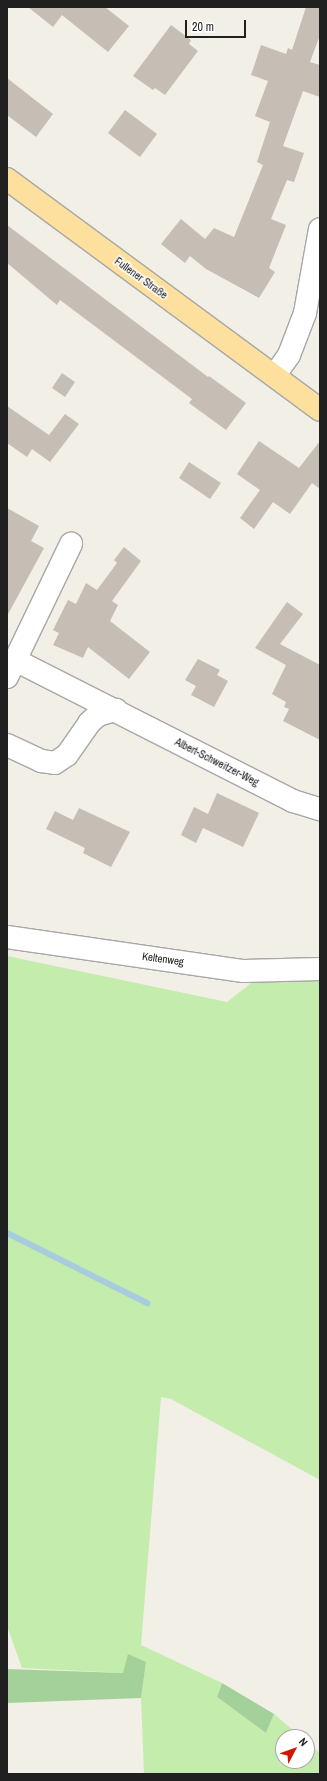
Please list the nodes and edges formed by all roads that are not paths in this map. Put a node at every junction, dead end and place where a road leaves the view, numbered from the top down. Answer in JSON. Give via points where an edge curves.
{"nodes":[{"id":1,"x":7,"y":179,"type":"edge"},
{"id":2,"x":320,"y":229,"type":"edge"},
{"id":3,"x":275,"y":376,"type":"junction"},
{"id":4,"x":320,"y":410,"type":"edge"},
{"id":5,"x":72,"y":544,"type":"dead end"},
{"id":6,"x":11,"y":668,"type":"edge"},
{"id":7,"x":116,"y":710,"type":"junction"},
{"id":8,"x":7,"y":745,"type":"edge"},
{"id":9,"x":320,"y":809,"type":"edge"},
{"id":10,"x":7,"y":937,"type":"edge"},
{"id":11,"x":320,"y":969,"type":"edge"}],
"edges":[{"from":1,"to":3,"type":"main road","name":"Fullener Straße"},
{"from":2,"to":3,"type":"street","via":[[305,313],[289,355]]},
{"from":3,"to":4,"type":"main road","name":"Fullener Straße"},
{"from":5,"to":6,"type":"street","name":"Albert-Schweitzer-Weg"},
{"from":6,"to":7,"type":"street","name":"Albert-Schweitzer-Weg"},
{"from":7,"to":8,"type":"street","via":[[93,719],[67,754],[55,762],[41,761]]},
{"from":7,"to":9,"type":"street","name":"Albert-Schweitzer-Weg","via":[[293,801]]},
{"from":10,"to":11,"type":"street","name":"Keltenweg","via":[[244,971]]}]}
